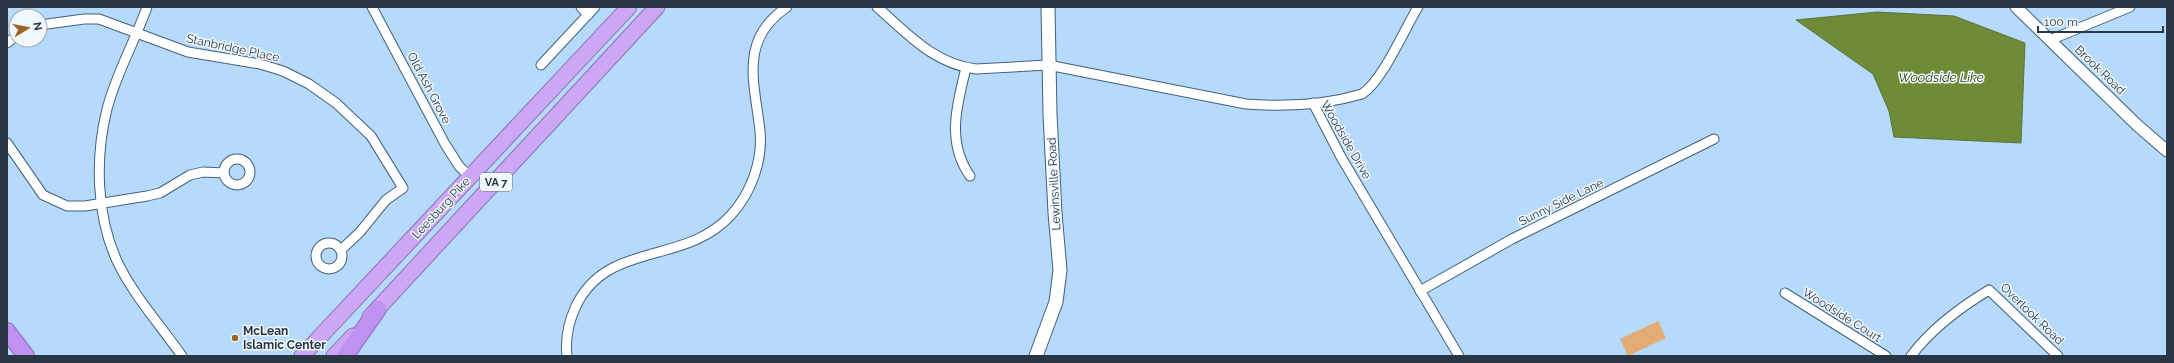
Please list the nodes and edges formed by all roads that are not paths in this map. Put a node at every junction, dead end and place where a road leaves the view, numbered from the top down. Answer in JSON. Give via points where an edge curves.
{"nodes":[{"id":1,"x":147,"y":7,"type":"edge"},
{"id":2,"x":372,"y":7,"type":"edge"},
{"id":3,"x":581,"y":7,"type":"edge"},
{"id":4,"x":595,"y":7,"type":"edge"},
{"id":5,"x":629,"y":7,"type":"edge"},
{"id":6,"x":658,"y":7,"type":"edge"},
{"id":7,"x":787,"y":7,"type":"edge"},
{"id":8,"x":877,"y":7,"type":"edge"},
{"id":9,"x":1048,"y":7,"type":"edge"},
{"id":10,"x":1418,"y":7,"type":"edge"},
{"id":11,"x":2016,"y":7,"type":"edge"},
{"id":12,"x":2130,"y":7,"type":"edge"},
{"id":13,"x":588,"y":15,"type":"junction"},
{"id":14,"x":48,"y":24,"type":"edge"},
{"id":15,"x":138,"y":32,"type":"junction"},
{"id":16,"x":2050,"y":40,"type":"junction"},
{"id":17,"x":541,"y":65,"type":"dead end"},
{"id":18,"x":1048,"y":65,"type":"junction"},
{"id":19,"x":966,"y":68,"type":"junction"},
{"id":20,"x":1313,"y":103,"type":"junction"},
{"id":21,"x":1714,"y":139,"type":"dead end"},
{"id":22,"x":7,"y":142,"type":"edge"},
{"id":23,"x":2167,"y":151,"type":"edge"},
{"id":24,"x":224,"y":173,"type":"dead end"},
{"id":25,"x":970,"y":176,"type":"dead end"},
{"id":26,"x":470,"y":177,"type":"junction"},
{"id":27,"x":102,"y":203,"type":"junction"},
{"id":28,"x":341,"y":250,"type":"dead end"},
{"id":29,"x":1420,"y":291,"type":"junction"},
{"id":30,"x":1785,"y":293,"type":"dead end"},
{"id":31,"x":378,"y":309,"type":"junction"},
{"id":32,"x":7,"y":331,"type":"edge"},
{"id":33,"x":26,"y":356,"type":"edge"},
{"id":34,"x":182,"y":356,"type":"edge"},
{"id":35,"x":302,"y":356,"type":"edge"},
{"id":36,"x":334,"y":356,"type":"edge"},
{"id":37,"x":344,"y":356,"type":"edge"},
{"id":38,"x":567,"y":356,"type":"edge"},
{"id":39,"x":1036,"y":356,"type":"edge"},
{"id":40,"x":1459,"y":356,"type":"edge"},
{"id":41,"x":1886,"y":356,"type":"edge"},
{"id":42,"x":1911,"y":356,"type":"edge"},
{"id":43,"x":2058,"y":356,"type":"edge"}],
"edges":[{"from":1,"to":15,"type":"street"},
{"from":2,"to":26,"type":"street","name":"Old Ash Grove","via":[[445,144],[459,166]]},
{"from":3,"to":13,"type":"street"},
{"from":4,"to":13,"type":"street"},
{"from":5,"to":26,"type":"highway","name":"Leesburg Pike","number":"VA 7"},
{"from":6,"to":31,"type":"highway","name":"Leesburg Pike","number":"VA 7"},
{"from":7,"to":38,"type":"street","via":[[770,21],[755,50],[752,75],[760,150],[753,179],[740,204],[720,226],[694,242],[620,263],[597,278],[583,294],[573,313],[567,340]]},
{"from":8,"to":19,"type":"street","name":"Woodside Drive","via":[[926,50],[949,63]]},
{"from":9,"to":18,"type":"main road","name":"Lewinsville Road"},
{"from":10,"to":20,"type":"street","via":[[1368,90],[1355,96]]},
{"from":11,"to":16,"type":"street","name":"Brook Road"},
{"from":12,"to":16,"type":"street"},
{"from":13,"to":17,"type":"street"},
{"from":14,"to":15,"type":"street","via":[[98,19]]},
{"from":15,"to":27,"type":"street","via":[[108,108],[99,177]]},
{"from":15,"to":28,"type":"street","name":"Stanbridge Place","via":[[188,52],[235,59],[283,71],[309,84],[336,103],[371,136],[403,188],[386,200],[360,232]]},
{"from":16,"to":23,"type":"street","name":"Brook Road"},
{"from":18,"to":19,"type":"street","name":"Woodside Drive"},
{"from":18,"to":20,"type":"street","name":"Woodside Drive","via":[[1246,104],[1284,106]]},
{"from":18,"to":39,"type":"main road","name":"Lewinsville Road","via":[[1060,270],[1056,302]]},
{"from":19,"to":25,"type":"street","via":[[957,108],[955,134],[960,158]]},
{"from":20,"to":29,"type":"street","name":"Woodside Drive","via":[[1341,157]]},
{"from":21,"to":29,"type":"street","name":"Sunny Side Lane","via":[[1512,239]]},
{"from":22,"to":27,"type":"street","via":[[43,195],[67,206]]},
{"from":24,"to":27,"type":"street","via":[[203,172],[190,175],[160,192]]},
{"from":26,"to":35,"type":"highway","name":"Leesburg Pike","number":"VA 7"},
{"from":27,"to":34,"type":"street","via":[[117,261]]},
{"from":29,"to":40,"type":"street","name":"Woodside Drive"},
{"from":30,"to":41,"type":"street","name":"Woodside Court"},
{"from":31,"to":36,"type":"highway","name":"Leesburg Pike","number":"VA 7"},
{"from":31,"to":37,"type":"highway"},
{"from":32,"to":33,"type":"highway"},
{"from":42,"to":43,"type":"street","name":"Overlook Road","via":[[1929,334],[1946,319],[1989,290]]}]}
